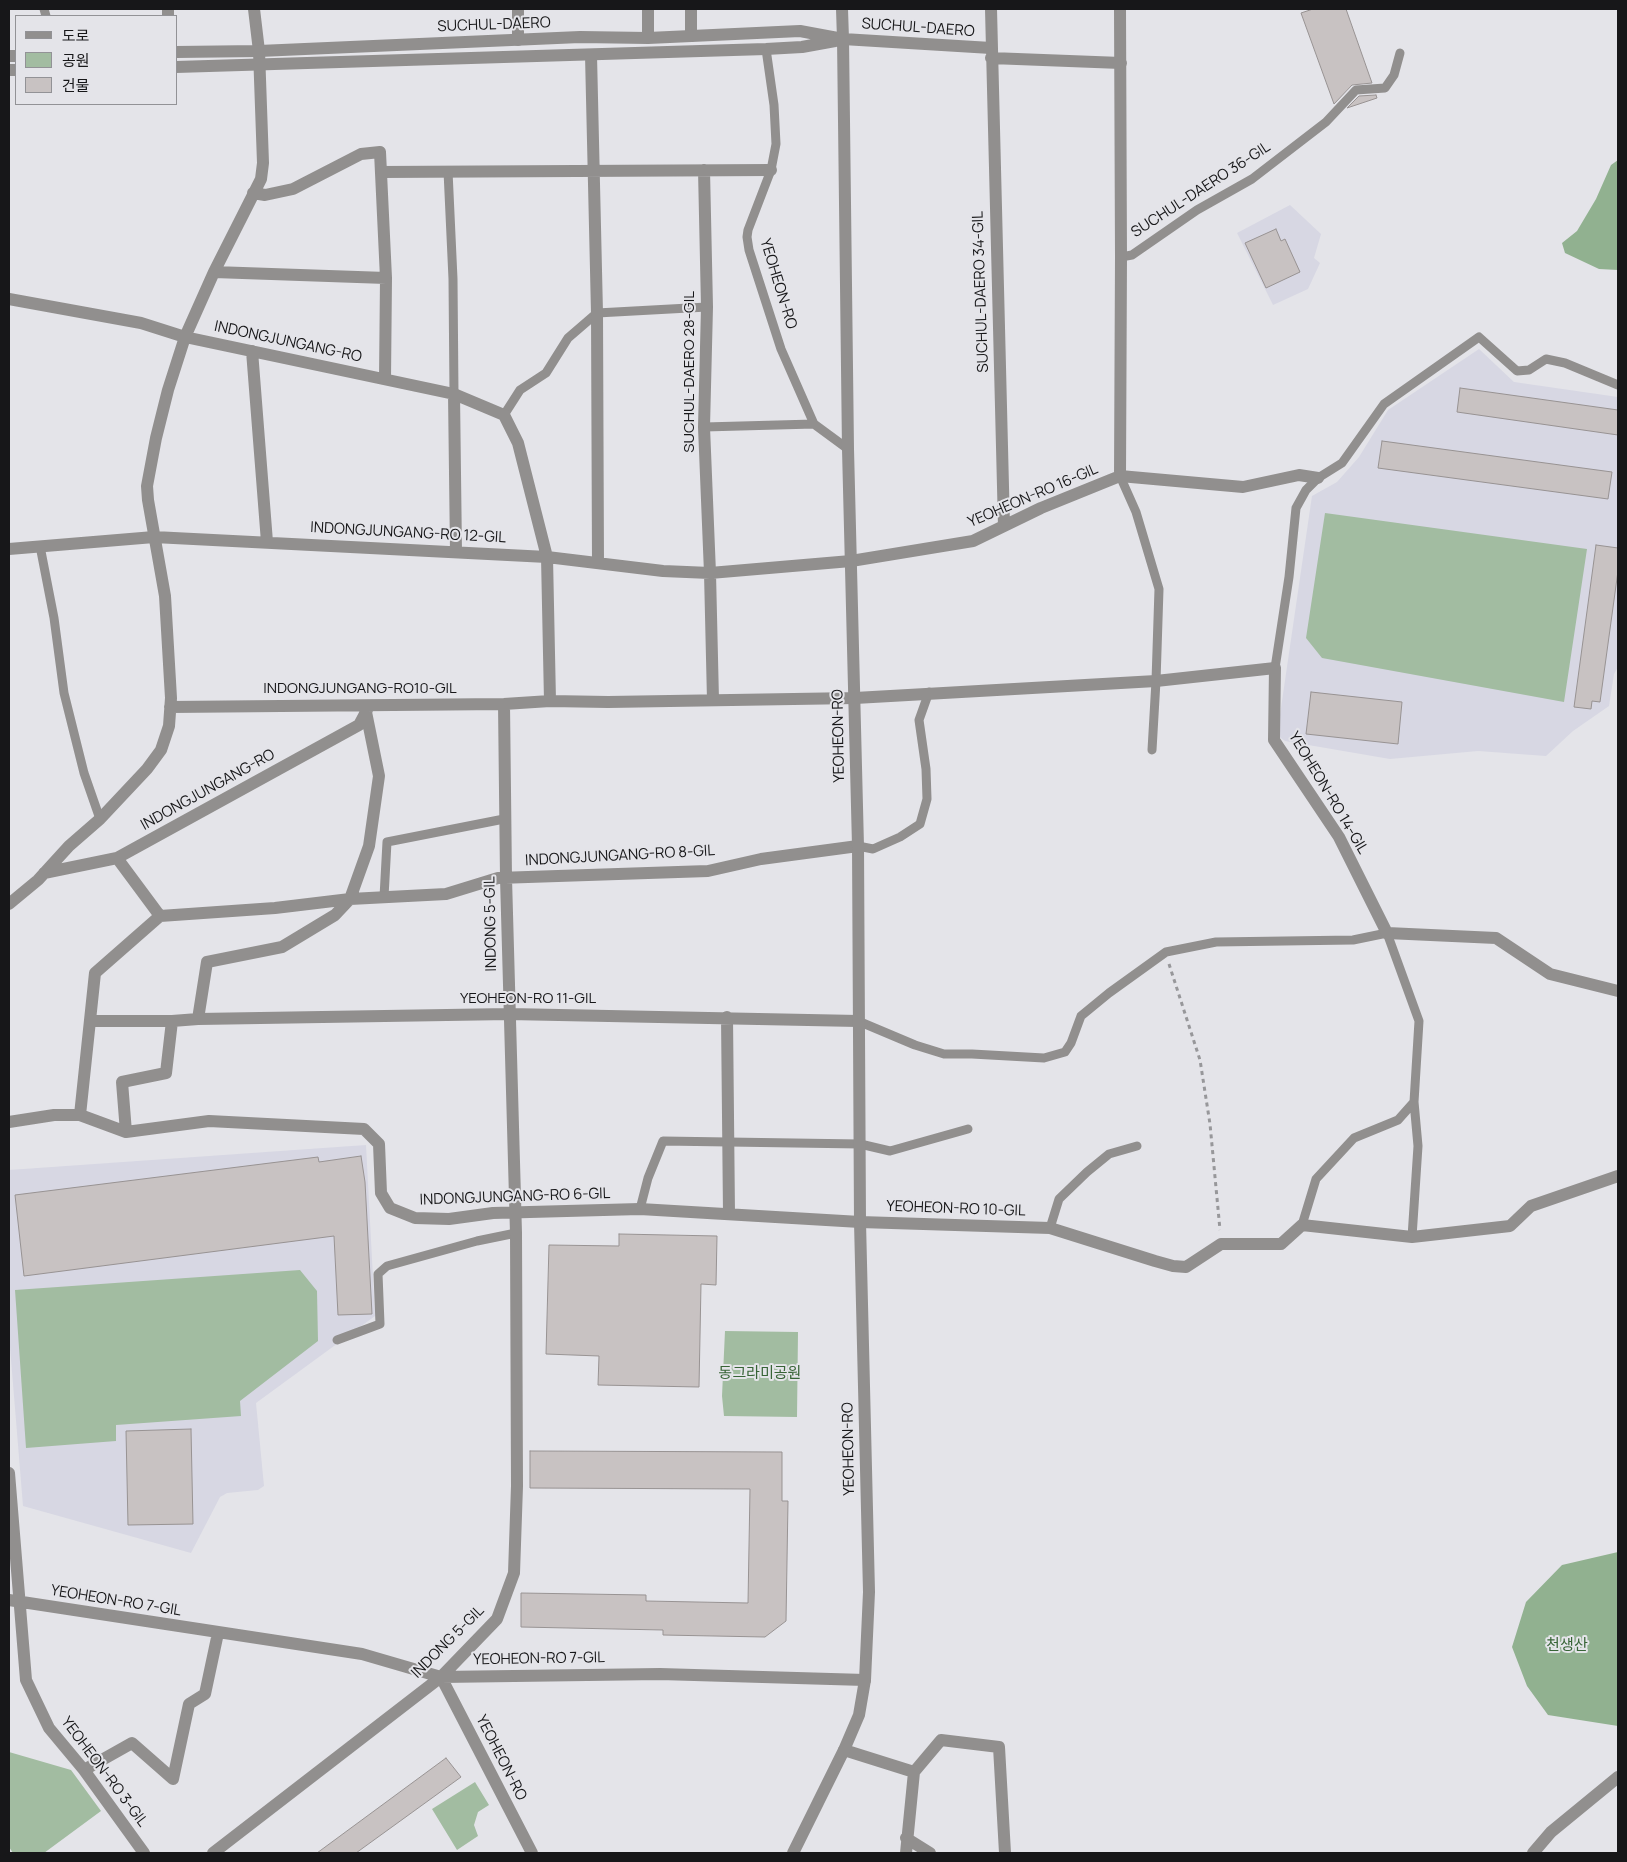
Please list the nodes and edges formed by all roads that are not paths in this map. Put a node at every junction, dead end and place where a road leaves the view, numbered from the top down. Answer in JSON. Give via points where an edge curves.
{"nodes":[{"id":1,"x":254,"y":9,"type":"edge"},
{"id":2,"x":518,"y":9,"type":"edge"},
{"id":3,"x":648,"y":9,"type":"edge"},
{"id":4,"x":691,"y":9,"type":"edge"},
{"id":5,"x":842,"y":9,"type":"edge"},
{"id":6,"x":991,"y":9,"type":"edge"},
{"id":7,"x":1120,"y":9,"type":"edge"},
{"id":8,"x":691,"y":36,"type":"junction"},
{"id":9,"x":648,"y":38,"type":"junction"},
{"id":10,"x":842,"y":39,"type":"junction"},
{"id":11,"x":518,"y":40,"type":"junction"},
{"id":12,"x":766,"y":49,"type":"junction"},
{"id":13,"x":259,"y":51,"type":"junction"},
{"id":14,"x":178,"y":52,"type":"edge"},
{"id":15,"x":991,"y":53,"type":"junction"},
{"id":16,"x":1400,"y":53,"type":"dead end"},
{"id":17,"x":591,"y":55,"type":"junction"},
{"id":18,"x":1121,"y":63,"type":"junction"},
{"id":19,"x":260,"y":65,"type":"junction"},
{"id":20,"x":178,"y":67,"type":"edge"},
{"id":21,"x":594,"y":170,"type":"junction"},
{"id":22,"x":704,"y":170,"type":"junction"},
{"id":23,"x":771,"y":170,"type":"junction"},
{"id":24,"x":448,"y":171,"type":"junction"},
{"id":25,"x":381,"y":172,"type":"junction"},
{"id":26,"x":254,"y":193,"type":"junction"},
{"id":27,"x":1121,"y":257,"type":"junction"},
{"id":28,"x":214,"y":272,"type":"junction"},
{"id":29,"x":386,"y":278,"type":"junction"},
{"id":30,"x":9,"y":299,"type":"edge"},
{"id":31,"x":707,"y":307,"type":"junction"},
{"id":32,"x":597,"y":313,"type":"junction"},
{"id":33,"x":185,"y":337,"type":"junction"},
{"id":34,"x":252,"y":351,"type":"junction"},
{"id":35,"x":385,"y":379,"type":"junction"},
{"id":36,"x":1618,"y":385,"type":"edge"},
{"id":37,"x":454,"y":394,"type":"junction"},
{"id":38,"x":504,"y":415,"type":"junction"},
{"id":39,"x":814,"y":424,"type":"junction"},
{"id":40,"x":704,"y":427,"type":"junction"},
{"id":41,"x":848,"y":449,"type":"junction"},
{"id":42,"x":1120,"y":476,"type":"junction"},
{"id":43,"x":1318,"y":478,"type":"junction"},
{"id":44,"x":1004,"y":526,"type":"junction"},
{"id":45,"x":154,"y":537,"type":"junction"},
{"id":46,"x":267,"y":542,"type":"junction"},
{"id":47,"x":40,"y":546,"type":"junction"},
{"id":48,"x":9,"y":549,"type":"edge"},
{"id":49,"x":456,"y":552,"type":"junction"},
{"id":50,"x":547,"y":557,"type":"junction"},
{"id":51,"x":851,"y":561,"type":"junction"},
{"id":52,"x":598,"y":563,"type":"junction"},
{"id":53,"x":710,"y":573,"type":"junction"},
{"id":54,"x":1275,"y":668,"type":"junction"},
{"id":55,"x":1156,"y":681,"type":"junction"},
{"id":56,"x":929,"y":692,"type":"junction"},
{"id":57,"x":855,"y":698,"type":"junction"},
{"id":58,"x":713,"y":700,"type":"junction"},
{"id":59,"x":550,"y":701,"type":"junction"},
{"id":60,"x":504,"y":704,"type":"junction"},
{"id":61,"x":170,"y":707,"type":"junction"},
{"id":62,"x":368,"y":708,"type":"junction"},
{"id":63,"x":1152,"y":750,"type":"dead end"},
{"id":64,"x":100,"y":819,"type":"junction"},
{"id":65,"x":504,"y":819,"type":"junction"},
{"id":66,"x":858,"y":846,"type":"junction"},
{"id":67,"x":117,"y":858,"type":"junction"},
{"id":68,"x":44,"y":873,"type":"junction"},
{"id":69,"x":506,"y":878,"type":"junction"},
{"id":70,"x":384,"y":897,"type":"junction"},
{"id":71,"x":350,"y":899,"type":"junction"},
{"id":72,"x":9,"y":904,"type":"edge"},
{"id":73,"x":160,"y":916,"type":"junction"},
{"id":74,"x":1388,"y":933,"type":"junction"},
{"id":75,"x":1618,"y":991,"type":"edge"},
{"id":76,"x":509,"y":1014,"type":"junction"},
{"id":77,"x":727,"y":1018,"type":"junction"},
{"id":78,"x":198,"y":1019,"type":"junction"},
{"id":79,"x":858,"y":1021,"type":"junction"},
{"id":80,"x":90,"y":1022,"type":"junction"},
{"id":81,"x":172,"y":1022,"type":"junction"},
{"id":82,"x":1414,"y":1102,"type":"junction"},
{"id":83,"x":80,"y":1115,"type":"junction"},
{"id":84,"x":9,"y":1122,"type":"edge"},
{"id":85,"x":968,"y":1129,"type":"dead end"},
{"id":86,"x":126,"y":1132,"type":"junction"},
{"id":87,"x":728,"y":1142,"type":"junction"},
{"id":88,"x":860,"y":1144,"type":"junction"},
{"id":89,"x":1137,"y":1146,"type":"dead end"},
{"id":90,"x":1618,"y":1176,"type":"edge"},
{"id":91,"x":640,"y":1209,"type":"junction"},
{"id":92,"x":514,"y":1212,"type":"junction"},
{"id":93,"x":729,"y":1214,"type":"junction"},
{"id":94,"x":860,"y":1222,"type":"junction"},
{"id":95,"x":1302,"y":1225,"type":"junction"},
{"id":96,"x":1050,"y":1228,"type":"junction"},
{"id":97,"x":516,"y":1234,"type":"junction"},
{"id":98,"x":1412,"y":1238,"type":"junction"},
{"id":99,"x":337,"y":1340,"type":"dead end"},
{"id":100,"x":9,"y":1473,"type":"edge"},
{"id":101,"x":9,"y":1478,"type":"edge"},
{"id":102,"x":15,"y":1601,"type":"edge"},
{"id":103,"x":218,"y":1634,"type":"junction"},
{"id":104,"x":441,"y":1677,"type":"junction"},
{"id":105,"x":865,"y":1680,"type":"junction"},
{"id":106,"x":844,"y":1750,"type":"junction"},
{"id":107,"x":84,"y":1770,"type":"junction"},
{"id":108,"x":914,"y":1772,"type":"junction"},
{"id":109,"x":1618,"y":1777,"type":"edge"},
{"id":110,"x":906,"y":1838,"type":"junction"},
{"id":111,"x":144,"y":1853,"type":"edge"},
{"id":112,"x":213,"y":1853,"type":"edge"},
{"id":113,"x":532,"y":1853,"type":"edge"},
{"id":114,"x":794,"y":1853,"type":"edge"},
{"id":115,"x":906,"y":1853,"type":"edge"},
{"id":116,"x":930,"y":1853,"type":"edge"},
{"id":117,"x":1005,"y":1853,"type":"edge"},
{"id":118,"x":1533,"y":1853,"type":"edge"}],
"edges":[{"from":1,"to":13,"type":"street","name":"INDONGJUNGANG-RO"},
{"from":2,"to":11,"type":"street"},
{"from":3,"to":9,"type":"street"},
{"from":4,"to":8,"type":"street"},
{"from":5,"to":10,"type":"street","name":"YEOHEON-RO"},
{"from":6,"to":15,"type":"street","name":"SUCHUL-DAERO 34-GIL"},
{"from":7,"to":18,"type":"street","name":"SUCHUL-DAERO 36-GIL"},
{"from":8,"to":9,"type":"street","name":"SUCHUL-DAERO"},
{"from":8,"to":10,"type":"street","name":"SUCHUL-DAERO","via":[[800,31]]},
{"from":9,"to":11,"type":"street","name":"SUCHUL-DAERO"},
{"from":10,"to":12,"type":"street","name":"SUCHUL-DAERO","via":[[802,47]]},
{"from":10,"to":15,"type":"street","name":"SUCHUL-DAERO"},
{"from":10,"to":41,"type":"street","name":"YEOHEON-RO"},
{"from":11,"to":13,"type":"street","name":"SUCHUL-DAERO"},
{"from":12,"to":17,"type":"street","name":"SUCHUL-DAERO"},
{"from":12,"to":23,"type":"lane","name":"YEOHEON-RO","via":[[776,144]]},
{"from":13,"to":14,"type":"street","name":"SUCHUL-DAERO"},
{"from":13,"to":19,"type":"street","name":"INDONGJUNGANG-RO"},
{"from":15,"to":18,"type":"street","name":"SUCHUL-DAERO"},
{"from":15,"to":44,"type":"street","name":"SUCHUL-DAERO 34-GIL"},
{"from":16,"to":27,"type":"lane","name":"SUCHUL-DAERO 36-GIL","via":[[1394,75],[1385,88],[1356,90],[1326,122],[1252,179],[1197,210],[1132,255]]},
{"from":17,"to":19,"type":"street","name":"SUCHUL-DAERO"},
{"from":17,"to":21,"type":"street"},
{"from":18,"to":27,"type":"street","name":"SUCHUL-DAERO 36-GIL"},
{"from":19,"to":20,"type":"street","name":"SUCHUL-DAERO"},
{"from":19,"to":26,"type":"street","name":"INDONGJUNGANG-RO","via":[[263,163],[261,179]]},
{"from":21,"to":22,"type":"street"},
{"from":21,"to":24,"type":"street"},
{"from":21,"to":32,"type":"street"},
{"from":22,"to":23,"type":"street"},
{"from":22,"to":31,"type":"street","name":"SUCHUL-DAERO 28-GIL"},
{"from":23,"to":39,"type":"lane","name":"YEOHEON-RO","via":[[748,230],[749,250],[780,349]]},
{"from":24,"to":25,"type":"street"},
{"from":24,"to":37,"type":"lane"},
{"from":25,"to":26,"type":"street","name":"INDONGJUNGANG-RO","via":[[380,152],[360,154],[293,188],[265,195]]},
{"from":25,"to":29,"type":"street","name":"INDONGJUNGANG-RO"},
{"from":26,"to":28,"type":"street","name":"INDONGJUNGANG-RO"},
{"from":27,"to":42,"type":"street","name":"SUCHUL-DAERO 36-GIL"},
{"from":28,"to":29,"type":"street"},
{"from":28,"to":33,"type":"street","name":"INDONGJUNGANG-RO"},
{"from":29,"to":35,"type":"street","name":"INDONGJUNGANG-RO"},
{"from":30,"to":33,"type":"street","via":[[141,323]]},
{"from":31,"to":32,"type":"lane"},
{"from":31,"to":40,"type":"street","name":"SUCHUL-DAERO 28-GIL"},
{"from":32,"to":38,"type":"lane","via":[[568,338],[546,373],[520,390]]},
{"from":32,"to":52,"type":"street"},
{"from":33,"to":34,"type":"street","name":"INDONGJUNGANG-RO"},
{"from":33,"to":45,"type":"street","name":"INDONGJUNGANG-RO","via":[[156,438],[147,486]]},
{"from":34,"to":35,"type":"street","name":"INDONGJUNGANG-RO"},
{"from":34,"to":46,"type":"street"},
{"from":35,"to":37,"type":"street","name":"INDONGJUNGANG-RO"},
{"from":36,"to":43,"type":"lane","via":[[1565,363],[1546,359],[1529,370],[1517,371],[1479,337],[1384,404],[1342,464]]},
{"from":37,"to":38,"type":"street","name":"INDONGJUNGANG-RO"},
{"from":37,"to":49,"type":"street"},
{"from":38,"to":50,"type":"street","via":[[518,443]]},
{"from":39,"to":40,"type":"lane"},
{"from":39,"to":41,"type":"lane","name":"YEOHEON-RO"},
{"from":40,"to":53,"type":"street","name":"SUCHUL-DAERO 28-GIL"},
{"from":41,"to":51,"type":"street","name":"YEOHEON-RO"},
{"from":42,"to":43,"type":"street","name":"YEOHEON-RO 16-GIL","via":[[1243,487],[1300,475]]},
{"from":42,"to":44,"type":"street","name":"YEOHEON-RO 16-GIL"},
{"from":42,"to":55,"type":"lane","via":[[1136,512],[1159,589]]},
{"from":43,"to":54,"type":"lane","via":[[1306,490],[1296,508]]},
{"from":44,"to":51,"type":"street","name":"YEOHEON-RO 16-GIL","via":[[972,541]]},
{"from":45,"to":46,"type":"street","name":"INDONGJUNGANG-RO 12-GIL"},
{"from":45,"to":47,"type":"street","name":"INDONGJUNGANG-RO 12-GIL"},
{"from":45,"to":61,"type":"street","name":"INDONGJUNGANG-RO","via":[[164,596]]},
{"from":46,"to":49,"type":"street","name":"INDONGJUNGANG-RO 12-GIL"},
{"from":47,"to":48,"type":"street","name":"INDONGJUNGANG-RO 12-GIL"},
{"from":47,"to":64,"type":"lane","via":[[64,693],[84,773]]},
{"from":49,"to":50,"type":"street","name":"INDONGJUNGANG-RO 12-GIL"},
{"from":50,"to":52,"type":"street","name":"INDONGJUNGANG-RO 12-GIL"},
{"from":50,"to":59,"type":"street"},
{"from":51,"to":53,"type":"street","name":"INDONGJUNGANG-RO 12-GIL"},
{"from":51,"to":57,"type":"street","name":"YEOHEON-RO"},
{"from":52,"to":53,"type":"street","name":"INDONGJUNGANG-RO 12-GIL"},
{"from":53,"to":58,"type":"street"},
{"from":54,"to":55,"type":"street"},
{"from":54,"to":74,"type":"street","name":"YEOHEON-RO 14-GIL","via":[[1274,740],[1339,837]]},
{"from":55,"to":56,"type":"street"},
{"from":55,"to":63,"type":"lane"},
{"from":56,"to":57,"type":"street"},
{"from":56,"to":66,"type":"lane","via":[[919,720],[927,799],[920,824],[873,849]]},
{"from":57,"to":58,"type":"street","name":"INDONGJUNGANG-RO10-GIL"},
{"from":57,"to":66,"type":"street","name":"YEOHEON-RO"},
{"from":58,"to":59,"type":"street","name":"INDONGJUNGANG-RO10-GIL"},
{"from":59,"to":60,"type":"street","name":"INDONGJUNGANG-RO10-GIL"},
{"from":60,"to":62,"type":"street","name":"INDONGJUNGANG-RO10-GIL"},
{"from":60,"to":65,"type":"street","name":"INDONG 5-GIL"},
{"from":61,"to":62,"type":"street","name":"INDONGJUNGANG-RO10-GIL"},
{"from":61,"to":64,"type":"street","name":"INDONGJUNGANG-RO","via":[[169,726],[161,750]]},
{"from":62,"to":67,"type":"street","name":"INDONGJUNGANG-RO","via":[[359,725]]},
{"from":62,"to":71,"type":"street","via":[[379,776],[369,846]]},
{"from":64,"to":68,"type":"street","name":"INDONGJUNGANG-RO"},
{"from":65,"to":69,"type":"street","name":"INDONG 5-GIL"},
{"from":65,"to":70,"type":"lane","via":[[387,842]]},
{"from":66,"to":69,"type":"street","name":"INDONGJUNGANG-RO 8-GIL","via":[[708,871]]},
{"from":66,"to":79,"type":"street","name":"YEOHEON-RO"},
{"from":67,"to":68,"type":"street","name":"INDONGJUNGANG-RO"},
{"from":67,"to":73,"type":"street"},
{"from":68,"to":72,"type":"street","name":"INDONGJUNGANG-RO"},
{"from":69,"to":70,"type":"street","name":"INDONGJUNGANG-RO 8-GIL","via":[[446,894]]},
{"from":69,"to":76,"type":"street","name":"INDONG 5-GIL"},
{"from":70,"to":71,"type":"street","name":"INDONGJUNGANG-RO 8-GIL"},
{"from":71,"to":73,"type":"street","name":"INDONGJUNGANG-RO 8-GIL"},
{"from":71,"to":78,"type":"street","via":[[335,915],[282,947],[207,962]]},
{"from":73,"to":80,"type":"street","via":[[95,973]]},
{"from":74,"to":75,"type":"street","via":[[1496,938],[1550,974]]},
{"from":74,"to":79,"type":"lane","via":[[1353,940],[1216,942],[1166,952],[1081,1016],[1064,1052],[1044,1058],[944,1054]]},
{"from":74,"to":82,"type":"lane","via":[[1419,1022]]},
{"from":76,"to":77,"type":"street","name":"YEOHEON-RO 11-GIL"},
{"from":76,"to":78,"type":"street","name":"YEOHEON-RO 11-GIL"},
{"from":76,"to":92,"type":"street","name":"INDONG 5-GIL"},
{"from":77,"to":79,"type":"street","name":"YEOHEON-RO 11-GIL"},
{"from":77,"to":87,"type":"street"},
{"from":78,"to":81,"type":"street","name":"YEOHEON-RO 11-GIL"},
{"from":79,"to":88,"type":"street","name":"YEOHEON-RO"},
{"from":80,"to":81,"type":"street","name":"YEOHEON-RO 11-GIL"},
{"from":80,"to":83,"type":"street"},
{"from":81,"to":86,"type":"street","via":[[166,1073],[122,1082]]},
{"from":82,"to":95,"type":"lane","via":[[1398,1120],[1354,1138],[1316,1179]]},
{"from":82,"to":98,"type":"lane","via":[[1418,1146]]},
{"from":83,"to":84,"type":"street","name":"INDONGJUNGANG-RO 6-GIL","via":[[54,1115]]},
{"from":83,"to":86,"type":"street","name":"INDONGJUNGANG-RO 6-GIL"},
{"from":85,"to":88,"type":"lane","via":[[890,1151]]},
{"from":86,"to":92,"type":"street","name":"INDONGJUNGANG-RO 6-GIL","via":[[209,1121],[364,1129],[379,1144],[381,1193],[390,1208],[415,1218],[450,1219]]},
{"from":87,"to":88,"type":"lane"},
{"from":87,"to":91,"type":"lane","via":[[663,1141]]},
{"from":87,"to":93,"type":"street"},
{"from":88,"to":94,"type":"street","name":"YEOHEON-RO"},
{"from":89,"to":96,"type":"lane","via":[[1109,1154],[1087,1172],[1059,1199]]},
{"from":90,"to":98,"type":"street","via":[[1531,1206],[1510,1226]]},
{"from":91,"to":92,"type":"street","name":"INDONGJUNGANG-RO 6-GIL"},
{"from":91,"to":93,"type":"street","name":"INDONGJUNGANG-RO 6-GIL"},
{"from":92,"to":97,"type":"street","name":"INDONG 5-GIL"},
{"from":93,"to":94,"type":"street","name":"INDONGJUNGANG-RO 6-GIL"},
{"from":94,"to":96,"type":"street","name":"YEOHEON-RO 10-GIL"},
{"from":94,"to":105,"type":"street","name":"YEOHEON-RO","via":[[869,1592]]},
{"from":95,"to":96,"type":"street","name":"YEOHEON-RO 10-GIL","via":[[1281,1244],[1222,1244],[1186,1267],[1173,1266]]},
{"from":95,"to":98,"type":"street"},
{"from":97,"to":99,"type":"lane","via":[[477,1241],[387,1266],[378,1274],[380,1324]]},
{"from":97,"to":104,"type":"street","name":"INDONG 5-GIL","via":[[514,1573],[497,1619]]},
{"from":100,"to":101,"type":"street","name":"YEOHEON-RO 3-GIL"},
{"from":101,"to":102,"type":"street","name":"YEOHEON-RO 3-GIL"},
{"from":102,"to":103,"type":"street","name":"YEOHEON-RO 7-GIL"},
{"from":102,"to":107,"type":"street","name":"YEOHEON-RO 3-GIL","via":[[26,1680],[49,1728]]},
{"from":103,"to":104,"type":"street","name":"YEOHEON-RO 7-GIL","via":[[362,1654]]},
{"from":103,"to":107,"type":"street","via":[[205,1694],[189,1704],[173,1778],[132,1743]]},
{"from":104,"to":105,"type":"street","name":"YEOHEON-RO 7-GIL","via":[[660,1674]]},
{"from":104,"to":112,"type":"street","name":"INDONG 5-GIL"},
{"from":104,"to":113,"type":"street","name":"YEOHEON-RO"},
{"from":105,"to":106,"type":"street","name":"YEOHEON-RO","via":[[859,1715]]},
{"from":106,"to":108,"type":"street"},
{"from":106,"to":114,"type":"street","name":"YEOHEON-RO"},
{"from":107,"to":111,"type":"street","name":"YEOHEON-RO 3-GIL"},
{"from":108,"to":110,"type":"street"},
{"from":108,"to":117,"type":"street","via":[[941,1740],[998,1746]]},
{"from":109,"to":118,"type":"street","via":[[1551,1832]]},
{"from":110,"to":115,"type":"street"},
{"from":110,"to":116,"type":"street"}]}
